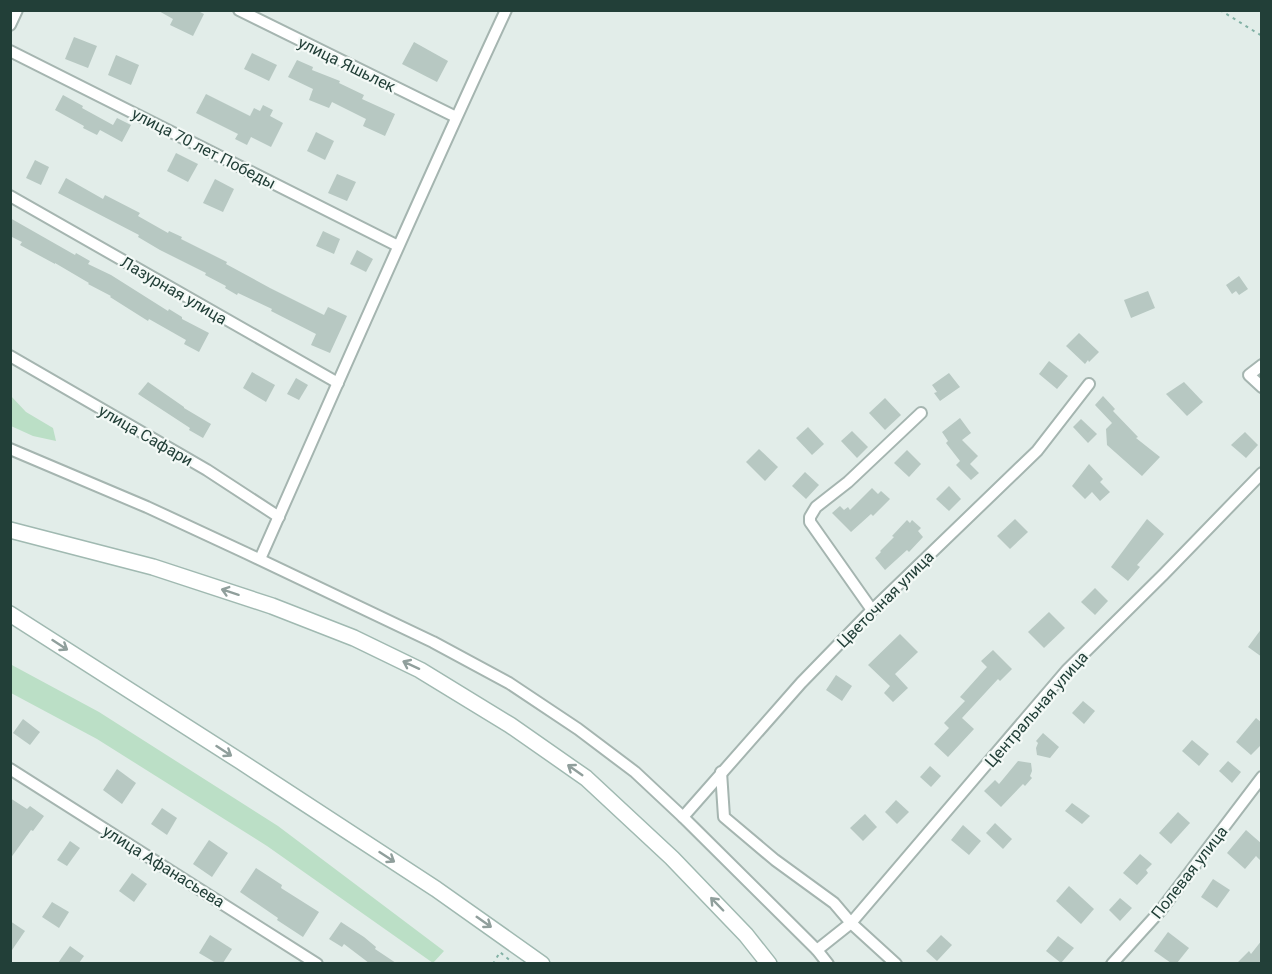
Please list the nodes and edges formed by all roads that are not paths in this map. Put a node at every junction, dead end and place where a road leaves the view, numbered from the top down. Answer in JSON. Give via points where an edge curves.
{"nodes":[{"id":1,"x":17,"y":10,"type":"edge"},
{"id":2,"x":239,"y":10,"type":"edge"},
{"id":3,"x":506,"y":10,"type":"edge"},
{"id":4,"x":10,"y":25,"type":"edge"},
{"id":5,"x":10,"y":51,"type":"edge"},
{"id":6,"x":456,"y":117,"type":"junction"},
{"id":7,"x":10,"y":196,"type":"edge"},
{"id":8,"x":398,"y":246,"type":"junction"},
{"id":9,"x":10,"y":356,"type":"edge"},
{"id":10,"x":1262,"y":365,"type":"edge"},
{"id":11,"x":338,"y":383,"type":"junction"},
{"id":12,"x":1089,"y":384,"type":"dead end"},
{"id":13,"x":1262,"y":387,"type":"edge"},
{"id":14,"x":921,"y":413,"type":"dead end"},
{"id":15,"x":10,"y":449,"type":"edge"},
{"id":16,"x":1262,"y":473,"type":"edge"},
{"id":17,"x":279,"y":517,"type":"junction"},
{"id":18,"x":10,"y":530,"type":"edge"},
{"id":19,"x":260,"y":560,"type":"junction"},
{"id":20,"x":872,"y":610,"type":"junction"},
{"id":21,"x":10,"y":614,"type":"edge"},
{"id":22,"x":10,"y":768,"type":"edge"},
{"id":23,"x":721,"y":772,"type":"junction"},
{"id":24,"x":1262,"y":777,"type":"edge"},
{"id":25,"x":683,"y":817,"type":"junction"},
{"id":26,"x":851,"y":923,"type":"junction"},
{"id":27,"x":746,"y":935,"type":"junction"},
{"id":28,"x":817,"y":950,"type":"junction"},
{"id":29,"x":317,"y":963,"type":"edge"},
{"id":30,"x":542,"y":963,"type":"edge"},
{"id":31,"x":758,"y":963,"type":"edge"},
{"id":32,"x":769,"y":963,"type":"edge"},
{"id":33,"x":828,"y":963,"type":"edge"},
{"id":34,"x":896,"y":963,"type":"edge"},
{"id":35,"x":1112,"y":963,"type":"edge"}],
"edges":[{"from":1,"to":4,"type":"street"},
{"from":2,"to":6,"type":"street","name":"улица Яшьлек"},
{"from":3,"to":6,"type":"street"},
{"from":5,"to":8,"type":"street","name":"улица 70 лет Победы"},
{"from":6,"to":8,"type":"street"},
{"from":7,"to":11,"type":"street","name":"Лазурная улица"},
{"from":8,"to":11,"type":"street"},
{"from":9,"to":17,"type":"street","name":"улица Сафари","via":[[207,470]]},
{"from":10,"to":13,"type":"street","via":[[1249,375]]},
{"from":11,"to":17,"type":"street"},
{"from":12,"to":20,"type":"street","name":"Цветочная улица","via":[[1037,451]]},
{"from":14,"to":20,"type":"street","via":[[816,507],[810,517]]},
{"from":15,"to":19,"type":"street"},
{"from":16,"to":26,"type":"street","name":"Центральная улица","via":[[1066,670]]},
{"from":17,"to":19,"type":"street"},
{"from":27,"to":18,"type":"main road","one_way":true,"via":[[672,858],[586,778],[420,670],[354,638],[272,606],[153,567]]},
{"from":19,"to":25,"type":"street","via":[[433,642],[509,683],[634,772]]},
{"from":20,"to":23,"type":"street","name":"Цветочная улица"},
{"from":21,"to":30,"type":"main road","one_way":true,"via":[[436,889]]},
{"from":22,"to":29,"type":"street","name":"улица Афанасьева"},
{"from":23,"to":25,"type":"street","name":"Цветочная улица"},
{"from":23,"to":26,"type":"street","via":[[724,817],[834,903]]},
{"from":24,"to":35,"type":"street","name":"Полевая улица","via":[[1161,910]]},
{"from":25,"to":28,"type":"street"},
{"from":26,"to":28,"type":"street","name":"Центральная улица"},
{"from":26,"to":34,"type":"street"},
{"from":27,"to":31,"type":"main road"},
{"from":27,"to":32,"type":"main road"},
{"from":28,"to":33,"type":"street"}]}
